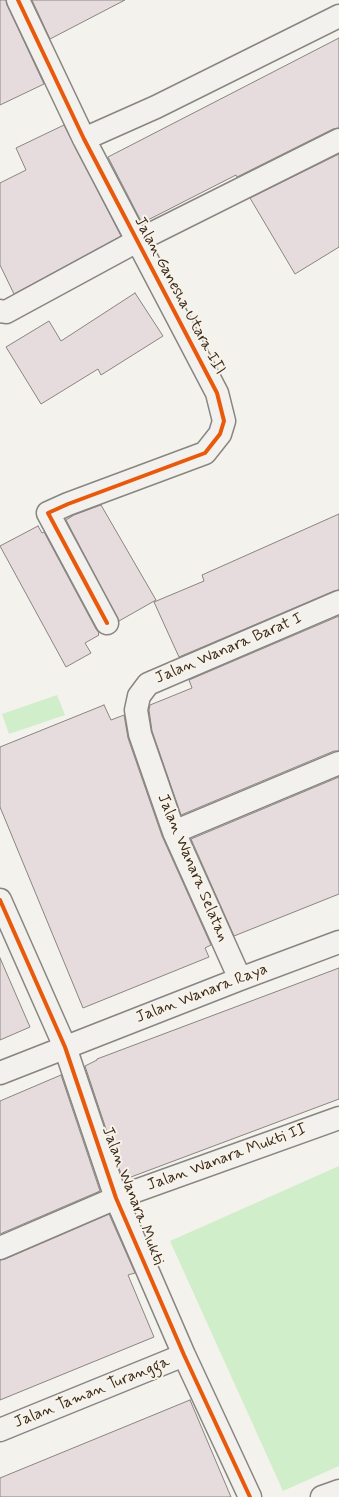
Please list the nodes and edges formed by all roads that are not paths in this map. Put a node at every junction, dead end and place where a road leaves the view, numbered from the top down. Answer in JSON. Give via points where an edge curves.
{"nodes":[{"id":1,"x":18,"y":0,"type":"edge"},
{"id":2,"x":339,"y":16,"type":"edge"},
{"id":3,"x":84,"y":139,"type":"junction"},
{"id":4,"x":339,"y":140,"type":"edge"},
{"id":5,"x":137,"y":242,"type":"junction"},
{"id":6,"x":0,"y":311,"type":"edge"},
{"id":7,"x":339,"y":602,"type":"edge"},
{"id":8,"x":106,"y":623,"type":"dead end"},
{"id":9,"x":136,"y":710,"type":"joint"},
{"id":10,"x":339,"y":763,"type":"edge"},
{"id":11,"x":174,"y":832,"type":"junction"},
{"id":12,"x":0,"y":900,"type":"edge"},
{"id":13,"x":339,"y":942,"type":"edge"},
{"id":14,"x":240,"y":979,"type":"junction"},
{"id":15,"x":65,"y":1048,"type":"junction"},
{"id":16,"x":0,"y":1073,"type":"edge"},
{"id":17,"x":339,"y":1118,"type":"edge"},
{"id":18,"x":116,"y":1198,"type":"junction"},
{"id":19,"x":0,"y":1248,"type":"edge"},
{"id":20,"x":184,"y":1355,"type":"junction"},
{"id":21,"x":0,"y":1430,"type":"edge"},
{"id":22,"x":339,"y":1491,"type":"edge"},
{"id":23,"x":250,"y":1497,"type":"edge"},
{"id":24,"x":322,"y":1497,"type":"edge"}],
"edges":[{"from":1,"to":3,"type":"street","name":"Jalan Ganesha Utara III"},
{"from":2,"to":3,"type":"street","via":[[156,107]]},
{"from":3,"to":5,"type":"street","name":"Jalan Ganesha Utara III"},
{"from":4,"to":5,"type":"street"},
{"from":5,"to":6,"type":"street","name":"Jalan Ganesha Utara III","via":[[6,312]]},
{"from":5,"to":8,"type":"street","name":"Jalan Ganesha Utara III","via":[[216,393],[224,421],[220,434],[205,453],[48,513]]},
{"from":7,"to":9,"type":"street","name":"Jalan Wanara Barat I","via":[[148,684],[139,696]]},
{"from":9,"to":11,"type":"street","name":"Jalan Wanara Selatan","via":[[140,734]]},
{"from":10,"to":11,"type":"street"},
{"from":11,"to":14,"type":"street","name":"Jalan Wanara Selatan"},
{"from":12,"to":15,"type":"street","name":"Jalan Wanara Mukti"},
{"from":13,"to":14,"type":"street","name":"Jalan Wanara Raya"},
{"from":14,"to":15,"type":"street","name":"Jalan Wanara Raya"},
{"from":15,"to":16,"type":"street","name":"Jalan Wanara Raya"},
{"from":15,"to":18,"type":"street","name":"Jalan Wanara Mukti"},
{"from":17,"to":18,"type":"street","name":"Jalan Wanara Mukti II"},
{"from":18,"to":19,"type":"street","name":"Jalan Wanara Mukti II"},
{"from":18,"to":20,"type":"street","name":"Jalan Wanara Mukti"},
{"from":20,"to":21,"type":"street","name":"Jalan Taman Turangga"},
{"from":20,"to":23,"type":"street","name":"Jalan Wanara Mukti"},
{"from":22,"to":24,"type":"street"}]}
